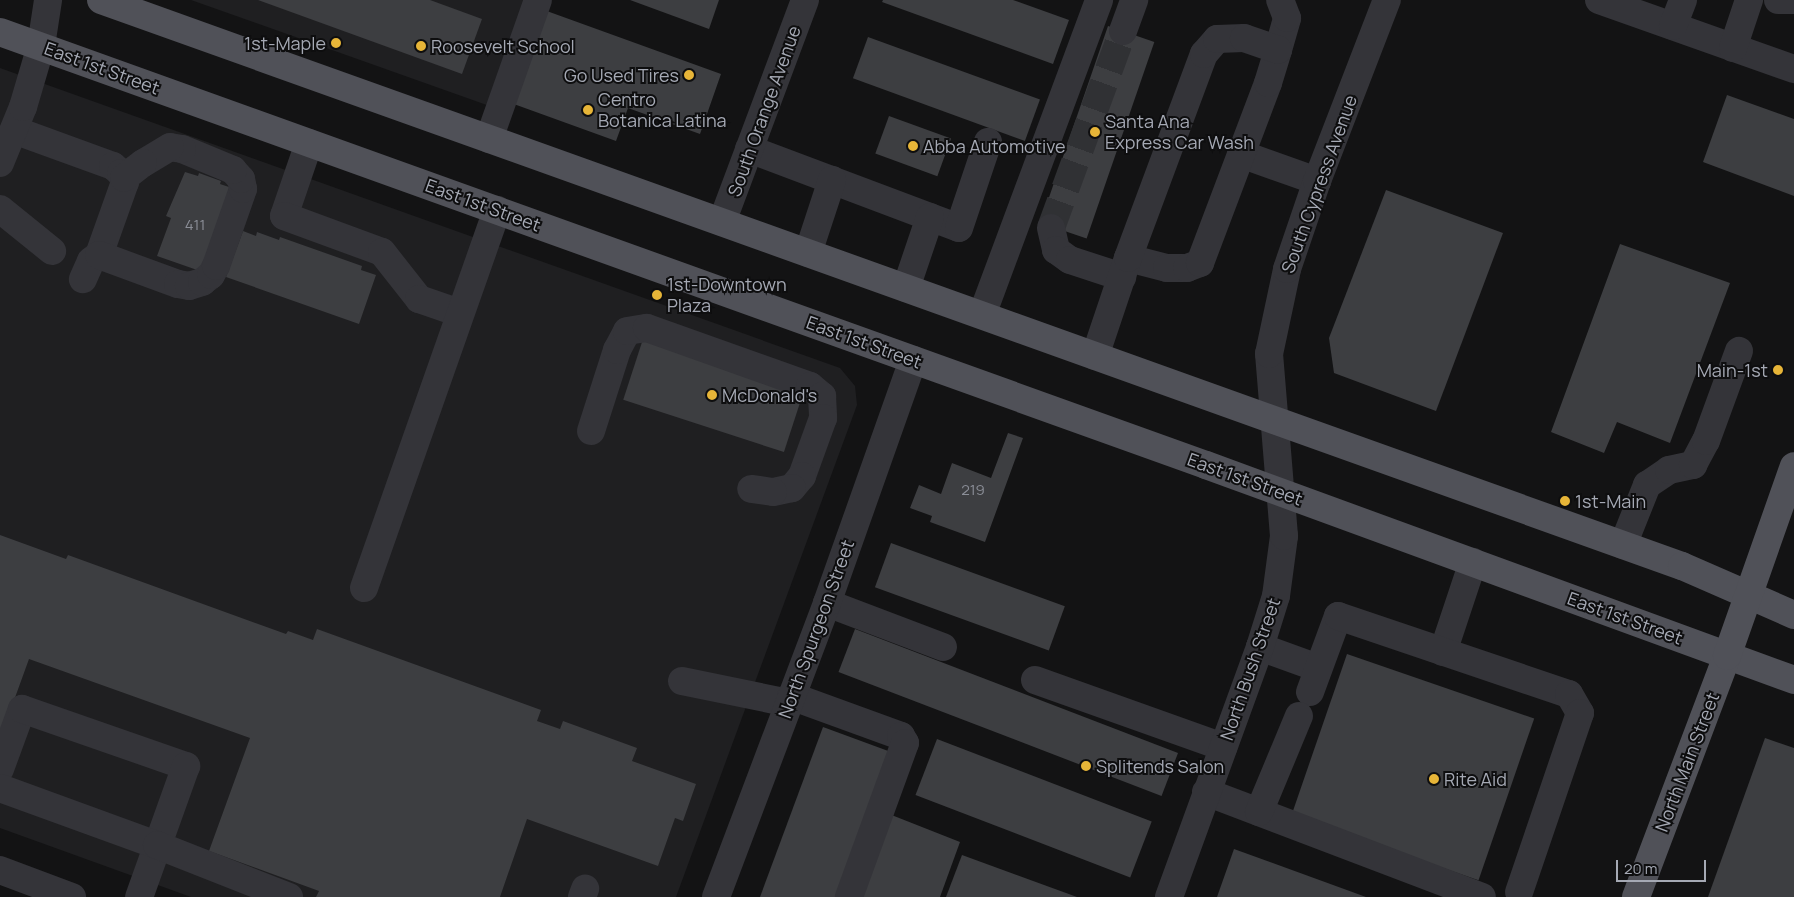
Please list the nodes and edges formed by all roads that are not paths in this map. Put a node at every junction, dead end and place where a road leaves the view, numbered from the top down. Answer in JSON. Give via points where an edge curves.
{"nodes":[{"id":1,"x":48,"y":0,"type":"edge"},
{"id":2,"x":101,"y":0,"type":"edge"},
{"id":3,"x":538,"y":0,"type":"edge"},
{"id":4,"x":805,"y":0,"type":"edge"},
{"id":5,"x":1099,"y":0,"type":"edge"},
{"id":6,"x":1134,"y":0,"type":"edge"},
{"id":7,"x":1280,"y":0,"type":"edge"},
{"id":8,"x":1387,"y":0,"type":"edge"},
{"id":9,"x":1599,"y":0,"type":"edge"},
{"id":10,"x":1683,"y":0,"type":"edge"},
{"id":11,"x":1749,"y":0,"type":"edge"},
{"id":12,"x":1778,"y":0,"type":"edge"},
{"id":13,"x":1794,"y":0,"type":"edge"},
{"id":14,"x":1673,"y":26,"type":"junction"},
{"id":15,"x":1123,"y":31,"type":"tunnel mouth"},
{"id":16,"x":0,"y":32,"type":"edge"},
{"id":17,"x":41,"y":46,"type":"junction"},
{"id":18,"x":1733,"y":48,"type":"junction"},
{"id":19,"x":1278,"y":50,"type":"junction"},
{"id":20,"x":1794,"y":69,"type":"edge"},
{"id":21,"x":14,"y":130,"type":"junction"},
{"id":22,"x":488,"y":139,"type":"junction"},
{"id":23,"x":988,"y":142,"type":"dead end"},
{"id":24,"x":309,"y":143,"type":"junction"},
{"id":25,"x":749,"y":149,"type":"junction"},
{"id":26,"x":1241,"y":154,"type":"junction"},
{"id":27,"x":0,"y":163,"type":"edge"},
{"id":28,"x":124,"y":178,"type":"junction"},
{"id":29,"x":832,"y":180,"type":"junction"},
{"id":30,"x":1317,"y":181,"type":"junction"},
{"id":31,"x":0,"y":209,"type":"edge"},
{"id":32,"x":497,"y":210,"type":"junction"},
{"id":33,"x":930,"y":217,"type":"junction"},
{"id":34,"x":722,"y":222,"type":"junction"},
{"id":35,"x":1051,"y":228,"type":"tunnel mouth"},
{"id":36,"x":52,"y":251,"type":"dead end"},
{"id":37,"x":808,"y":253,"type":"junction"},
{"id":38,"x":99,"y":255,"type":"junction"},
{"id":39,"x":1125,"y":267,"type":"junction"},
{"id":40,"x":83,"y":279,"type":"dead end"},
{"id":41,"x":906,"y":288,"type":"junction"},
{"id":42,"x":460,"y":313,"type":"junction"},
{"id":43,"x":982,"y":315,"type":"junction"},
{"id":44,"x":1739,"y":351,"type":"dead end"},
{"id":45,"x":1095,"y":356,"type":"junction"},
{"id":46,"x":913,"y":360,"type":"junction"},
{"id":47,"x":1274,"y":420,"type":"junction"},
{"id":48,"x":591,"y":431,"type":"dead end"},
{"id":49,"x":1794,"y":466,"type":"edge"},
{"id":50,"x":751,"y":489,"type":"dead end"},
{"id":51,"x":1280,"y":492,"type":"junction"},
{"id":52,"x":1623,"y":545,"type":"junction"},
{"id":53,"x":1473,"y":562,"type":"junction"},
{"id":54,"x":364,"y":588,"type":"dead end"},
{"id":55,"x":1748,"y":595,"type":"junction"},
{"id":56,"x":827,"y":603,"type":"junction"},
{"id":57,"x":1794,"y":615,"type":"edge"},
{"id":58,"x":943,"y":647,"type":"dead end"},
{"id":59,"x":1260,"y":647,"type":"junction"},
{"id":60,"x":1443,"y":652,"type":"junction"},
{"id":61,"x":1727,"y":656,"type":"junction"},
{"id":62,"x":1035,"y":680,"type":"dead end"},
{"id":63,"x":1794,"y":680,"type":"edge"},
{"id":64,"x":682,"y":681,"type":"dead end"},
{"id":65,"x":1309,"y":692,"type":"junction"},
{"id":66,"x":790,"y":699,"type":"junction"},
{"id":67,"x":1223,"y":747,"type":"junction"},
{"id":68,"x":0,"y":769,"type":"edge"},
{"id":69,"x":0,"y":788,"type":"edge"},
{"id":70,"x":1206,"y":792,"type":"junction"},
{"id":71,"x":1259,"y":812,"type":"junction"},
{"id":72,"x":157,"y":845,"type":"junction"},
{"id":73,"x":0,"y":870,"type":"edge"},
{"id":74,"x":1517,"y":895,"type":"edge"},
{"id":75,"x":72,"y":897,"type":"edge"},
{"id":76,"x":139,"y":897,"type":"edge"},
{"id":77,"x":289,"y":897,"type":"edge"},
{"id":78,"x":716,"y":897,"type":"edge"},
{"id":79,"x":849,"y":897,"type":"edge"},
{"id":80,"x":1169,"y":897,"type":"edge"},
{"id":81,"x":1482,"y":897,"type":"edge"},
{"id":82,"x":1636,"y":897,"type":"edge"}],
"edges":[{"from":1,"to":17,"type":"street"},
{"from":2,"to":22,"type":"main road"},
{"from":3,"to":22,"type":"street"},
{"from":4,"to":25,"type":"street","name":"South Orange Avenue"},
{"from":5,"to":43,"type":"street"},
{"from":6,"to":15,"type":"street"},
{"from":7,"to":19,"type":"street","via":[[1286,18]]},
{"from":8,"to":30,"type":"street","name":"South Cypress Avenue"},
{"from":9,"to":14,"type":"street"},
{"from":10,"to":14,"type":"street"},
{"from":11,"to":18,"type":"street"},
{"from":12,"to":13,"type":"street"},
{"from":14,"to":18,"type":"street"},
{"from":16,"to":17,"type":"main road","name":"East 1st Street"},
{"from":17,"to":21,"type":"street"},
{"from":17,"to":24,"type":"main road","name":"East 1st Street"},
{"from":18,"to":20,"type":"street"},
{"from":19,"to":26,"type":"street"},
{"from":19,"to":39,"type":"street","via":[[1244,38],[1217,38],[1204,54]]},
{"from":21,"to":27,"type":"street"},
{"from":21,"to":28,"type":"street","via":[[114,166]]},
{"from":22,"to":34,"type":"main road"},
{"from":23,"to":33,"type":"street","via":[[959,228]]},
{"from":24,"to":32,"type":"main road","name":"East 1st Street"},
{"from":24,"to":42,"type":"street","via":[[284,216],[382,252],[419,299]]},
{"from":25,"to":29,"type":"street"},
{"from":25,"to":34,"type":"street","name":"South Orange Avenue"},
{"from":26,"to":30,"type":"street"},
{"from":26,"to":39,"type":"street","via":[[1200,263],[1187,268]]},
{"from":28,"to":38,"type":"street"},
{"from":28,"to":38,"type":"street","via":[[170,147],[233,170],[242,179],[243,189],[216,266],[202,282],[189,286],[178,284]]},
{"from":29,"to":33,"type":"street"},
{"from":29,"to":37,"type":"street"},
{"from":30,"to":47,"type":"street","name":"South Cypress Avenue","via":[[1291,254],[1270,354]]},
{"from":31,"to":36,"type":"street"},
{"from":32,"to":42,"type":"street"},
{"from":32,"to":46,"type":"main road","name":"East 1st Street"},
{"from":33,"to":41,"type":"street"},
{"from":34,"to":37,"type":"main road"},
{"from":35,"to":39,"type":"street","via":[[1056,250],[1070,260]]},
{"from":37,"to":41,"type":"main road"},
{"from":38,"to":40,"type":"street","via":[[91,261]]},
{"from":39,"to":45,"type":"street"},
{"from":41,"to":43,"type":"main road"},
{"from":42,"to":54,"type":"street"},
{"from":43,"to":45,"type":"main road"},
{"from":44,"to":52,"type":"street","via":[[1706,441],[1693,465],[1669,470],[1646,485]]},
{"from":45,"to":47,"type":"main road"},
{"from":46,"to":51,"type":"main road","name":"East 1st Street"},
{"from":46,"to":56,"type":"street","name":"North Spurgeon Street"},
{"from":47,"to":51,"type":"street","name":"South Cypress Avenue"},
{"from":47,"to":52,"type":"main road"},
{"from":48,"to":50,"type":"street","via":[[617,350],[627,331],[647,328],[810,386],[822,396],[823,418],[802,476],[792,488],[773,492]]},
{"from":49,"to":55,"type":"main road","name":"North Main Street"},
{"from":51,"to":53,"type":"main road","name":"East 1st Street"},
{"from":51,"to":59,"type":"street","name":"North Bush Street","via":[[1284,536],[1277,588]]},
{"from":52,"to":55,"type":"main road"},
{"from":53,"to":60,"type":"street"},
{"from":53,"to":61,"type":"main road","name":"East 1st Street"},
{"from":55,"to":57,"type":"main road"},
{"from":55,"to":61,"type":"main road","name":"North Main Street"},
{"from":56,"to":58,"type":"street"},
{"from":56,"to":66,"type":"street","name":"North Spurgeon Street"},
{"from":59,"to":65,"type":"street"},
{"from":59,"to":67,"type":"street","name":"North Bush Street"},
{"from":60,"to":65,"type":"street","via":[[1338,616]]},
{"from":60,"to":74,"type":"street","via":[[1569,694],[1580,713]]},
{"from":61,"to":63,"type":"main road","name":"East 1st Street"},
{"from":61,"to":82,"type":"main road","name":"North Main Street"},
{"from":62,"to":67,"type":"street"},
{"from":64,"to":66,"type":"street"},
{"from":65,"to":71,"type":"street"},
{"from":66,"to":78,"type":"street","name":"North Spurgeon Street"},
{"from":66,"to":79,"type":"street","via":[[902,736],[905,743]]},
{"from":67,"to":70,"type":"street","name":"North Bush Street"},
{"from":68,"to":72,"type":"street","via":[[22,709],[186,766]]},
{"from":69,"to":72,"type":"street"},
{"from":70,"to":71,"type":"street"},
{"from":70,"to":80,"type":"street","name":"North Bush Street"},
{"from":71,"to":81,"type":"street"},
{"from":72,"to":76,"type":"street"},
{"from":72,"to":77,"type":"street"},
{"from":73,"to":75,"type":"street"}]}
